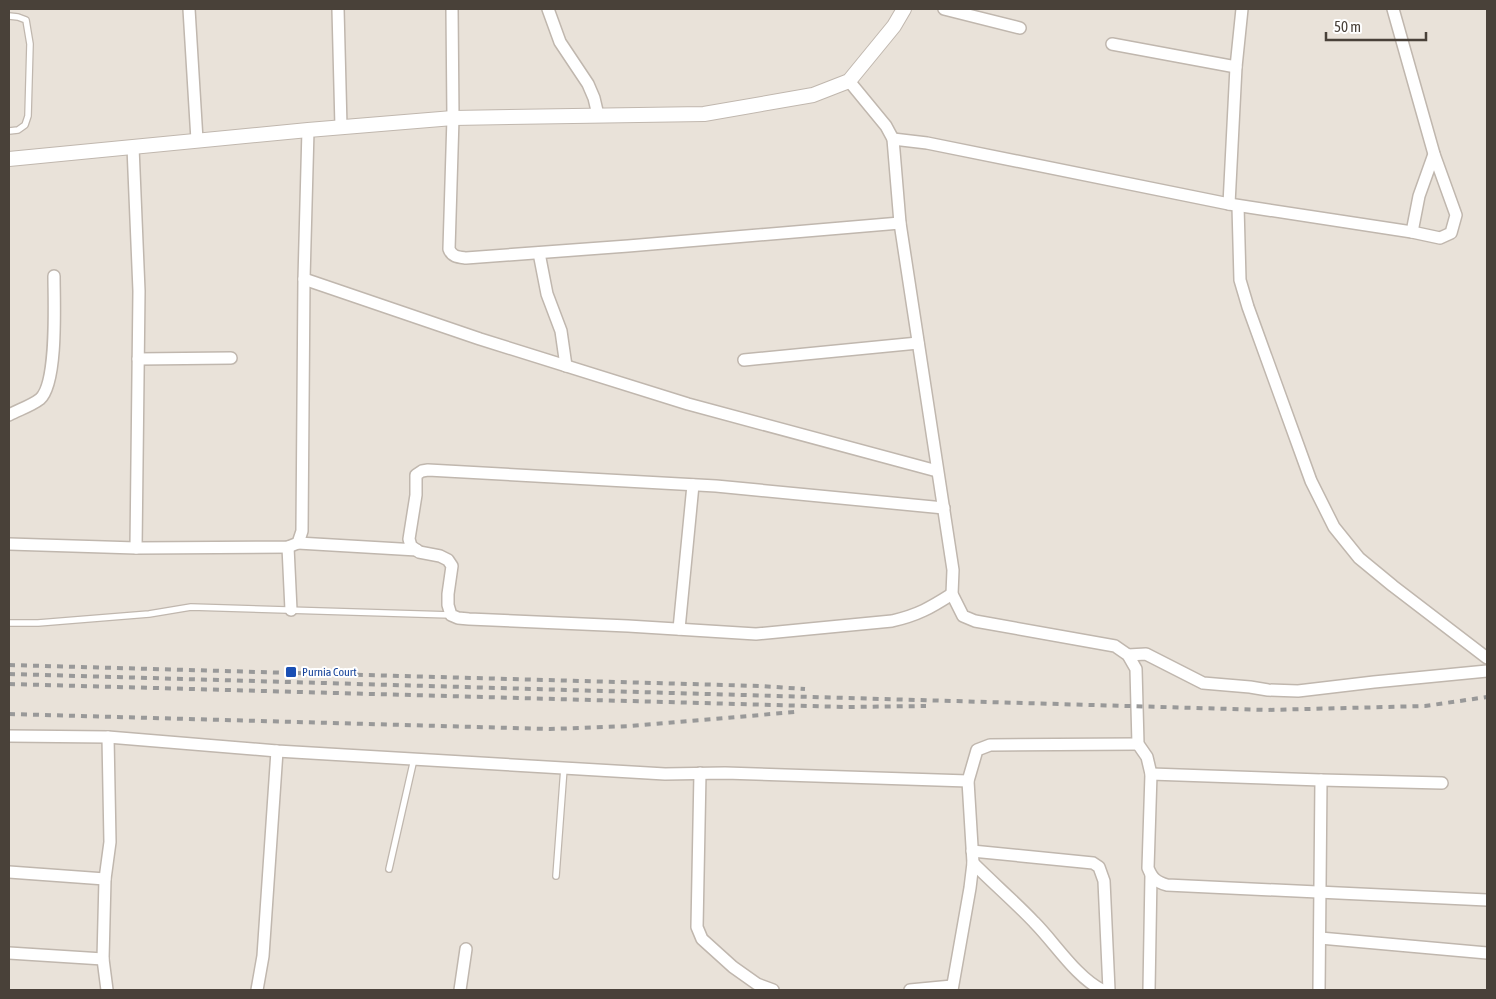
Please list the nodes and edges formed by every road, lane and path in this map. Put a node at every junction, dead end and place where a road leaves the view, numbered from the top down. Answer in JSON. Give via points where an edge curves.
{"nodes":[{"id":1,"x":189,"y":9,"type":"edge"},
{"id":2,"x":338,"y":9,"type":"edge"},
{"id":3,"x":452,"y":9,"type":"edge"},
{"id":4,"x":548,"y":9,"type":"edge"},
{"id":5,"x":904,"y":9,"type":"edge"},
{"id":6,"x":944,"y":9,"type":"edge"},
{"id":7,"x":1242,"y":9,"type":"edge"},
{"id":8,"x":1393,"y":9,"type":"edge"},
{"id":9,"x":9,"y":16,"type":"edge"},
{"id":10,"x":1020,"y":28,"type":"dead end"},
{"id":11,"x":1112,"y":44,"type":"dead end"},
{"id":12,"x":1236,"y":67,"type":"junction"},
{"id":13,"x":849,"y":81,"type":"junction"},
{"id":14,"x":598,"y":115,"type":"junction"},
{"id":15,"x":453,"y":118,"type":"junction"},
{"id":16,"x":341,"y":127,"type":"junction"},
{"id":17,"x":308,"y":130,"type":"junction"},
{"id":18,"x":9,"y":131,"type":"edge"},
{"id":19,"x":893,"y":139,"type":"junction"},
{"id":20,"x":197,"y":140,"type":"junction"},
{"id":21,"x":133,"y":147,"type":"junction"},
{"id":22,"x":1434,"y":154,"type":"junction"},
{"id":23,"x":9,"y":159,"type":"edge"},
{"id":24,"x":1234,"y":205,"type":"junction"},
{"id":25,"x":900,"y":223,"type":"junction"},
{"id":26,"x":1412,"y":232,"type":"junction"},
{"id":27,"x":539,"y":252,"type":"junction"},
{"id":28,"x":54,"y":276,"type":"dead end"},
{"id":29,"x":304,"y":279,"type":"junction"},
{"id":30,"x":918,"y":343,"type":"junction"},
{"id":31,"x":138,"y":358,"type":"junction"},
{"id":32,"x":231,"y":358,"type":"dead end"},
{"id":33,"x":744,"y":360,"type":"dead end"},
{"id":34,"x":566,"y":366,"type":"junction"},
{"id":35,"x":9,"y":416,"type":"edge"},
{"id":36,"x":937,"y":471,"type":"junction"},
{"id":37,"x":693,"y":485,"type":"junction"},
{"id":38,"x":944,"y":508,"type":"junction"},
{"id":39,"x":9,"y":544,"type":"edge"},
{"id":40,"x":293,"y":545,"type":"junction"},
{"id":41,"x":136,"y":548,"type":"junction"},
{"id":42,"x":416,"y":550,"type":"junction"},
{"id":43,"x":952,"y":594,"type":"junction"},
{"id":44,"x":291,"y":610,"type":"junction"},
{"id":45,"x":450,"y":615,"type":"junction"},
{"id":46,"x":9,"y":623,"type":"edge"},
{"id":47,"x":679,"y":629,"type":"junction"},
{"id":48,"x":1128,"y":655,"type":"junction"},
{"id":49,"x":1487,"y":658,"type":"edge"},
{"id":50,"x":1487,"y":671,"type":"edge"},
{"id":51,"x":9,"y":736,"type":"edge"},
{"id":52,"x":108,"y":737,"type":"junction"},
{"id":53,"x":1138,"y":744,"type":"junction"},
{"id":54,"x":277,"y":751,"type":"junction"},
{"id":55,"x":414,"y":759,"type":"junction"},
{"id":56,"x":564,"y":768,"type":"junction"},
{"id":57,"x":700,"y":773,"type":"junction"},
{"id":58,"x":1151,"y":774,"type":"junction"},
{"id":59,"x":1321,"y":780,"type":"junction"},
{"id":60,"x":968,"y":781,"type":"junction"},
{"id":61,"x":1442,"y":783,"type":"dead end"},
{"id":62,"x":972,"y":851,"type":"junction"},
{"id":63,"x":973,"y":863,"type":"junction"},
{"id":64,"x":389,"y":869,"type":"dead end"},
{"id":65,"x":9,"y":872,"type":"edge"},
{"id":66,"x":1151,"y":875,"type":"junction"},
{"id":67,"x":556,"y":876,"type":"dead end"},
{"id":68,"x":105,"y":879,"type":"junction"},
{"id":69,"x":1320,"y":892,"type":"junction"},
{"id":70,"x":1487,"y":900,"type":"edge"},
{"id":71,"x":1320,"y":938,"type":"junction"},
{"id":72,"x":466,"y":950,"type":"dead end"},
{"id":73,"x":9,"y":953,"type":"edge"},
{"id":74,"x":1487,"y":953,"type":"edge"},
{"id":75,"x":103,"y":958,"type":"junction"},
{"id":76,"x":1075,"y":967,"type":"junction"},
{"id":77,"x":952,"y":988,"type":"edge"},
{"id":78,"x":107,"y":990,"type":"edge"},
{"id":79,"x":257,"y":990,"type":"edge"},
{"id":80,"x":460,"y":990,"type":"edge"},
{"id":81,"x":773,"y":990,"type":"edge"},
{"id":82,"x":910,"y":990,"type":"edge"},
{"id":83,"x":1092,"y":990,"type":"edge"},
{"id":84,"x":1102,"y":990,"type":"edge"},
{"id":85,"x":1109,"y":990,"type":"edge"},
{"id":86,"x":1149,"y":990,"type":"edge"},
{"id":87,"x":1319,"y":990,"type":"edge"}],
"edges":[{"from":1,"to":20,"type":"street"},
{"from":2,"to":16,"type":"street"},
{"from":3,"to":15,"type":"street"},
{"from":4,"to":14,"type":"street","via":[[560,42],[588,84]]},
{"from":5,"to":13,"type":"street"},
{"from":6,"to":10,"type":"street"},
{"from":7,"to":12,"type":"street"},
{"from":8,"to":22,"type":"street"},
{"from":9,"to":18,"type":"lane","via":[[26,20],[30,44],[28,116],[25,125]]},
{"from":11,"to":12,"type":"street"},
{"from":12,"to":24,"type":"street"},
{"from":13,"to":14,"type":"street","via":[[813,95],[704,114]]},
{"from":13,"to":19,"type":"street"},
{"from":14,"to":15,"type":"street"},
{"from":15,"to":16,"type":"street"},
{"from":15,"to":27,"type":"street","via":[[450,254],[466,258]]},
{"from":16,"to":17,"type":"street"},
{"from":17,"to":20,"type":"street"},
{"from":17,"to":29,"type":"street"},
{"from":19,"to":24,"type":"street","via":[[927,143]]},
{"from":19,"to":25,"type":"street"},
{"from":20,"to":21,"type":"street"},
{"from":21,"to":23,"type":"street"},
{"from":21,"to":31,"type":"street","via":[[139,292]]},
{"from":22,"to":26,"type":"street","via":[[1419,196]]},
{"from":22,"to":26,"type":"street","via":[[1456,215],[1452,233],[1440,238]]},
{"from":24,"to":26,"type":"street"},
{"from":24,"to":49,"type":"street","via":[[1240,280],[1248,308],[1310,481],[1334,526],[1359,558]]},
{"from":25,"to":27,"type":"street"},
{"from":25,"to":30,"type":"street"},
{"from":27,"to":34,"type":"street","via":[[547,294],[561,330]]},
{"from":28,"to":35,"type":"street","via":[[50,380],[40,399]]},
{"from":29,"to":34,"type":"street"},
{"from":29,"to":40,"type":"street","via":[[302,531]]},
{"from":30,"to":33,"type":"street"},
{"from":30,"to":36,"type":"street"},
{"from":31,"to":32,"type":"street"},
{"from":31,"to":41,"type":"street"},
{"from":34,"to":36,"type":"street","via":[[688,404]]},
{"from":36,"to":38,"type":"street"},
{"from":37,"to":38,"type":"street"},
{"from":37,"to":42,"type":"street","via":[[422,471],[416,475],[409,538]]},
{"from":37,"to":47,"type":"street"},
{"from":38,"to":43,"type":"street","via":[[953,570]]},
{"from":39,"to":41,"type":"street"},
{"from":40,"to":41,"type":"street"},
{"from":40,"to":42,"type":"street"},
{"from":40,"to":44,"type":"street"},
{"from":42,"to":45,"type":"street","via":[[440,556],[452,566],[448,594]]},
{"from":43,"to":47,"type":"street","via":[[915,616],[892,621],[756,634]]},
{"from":43,"to":48,"type":"street","via":[[963,616],[975,621],[1115,646]]},
{"from":44,"to":45,"type":"lane"},
{"from":44,"to":46,"type":"lane","via":[[191,606],[149,614]]},
{"from":45,"to":47,"type":"street","via":[[469,619]]},
{"from":48,"to":50,"type":"street","via":[[1146,654],[1203,683],[1268,690],[1298,691]]},
{"from":48,"to":53,"type":"street","via":[[1136,669]]},
{"from":51,"to":52,"type":"street"},
{"from":52,"to":54,"type":"street"},
{"from":52,"to":68,"type":"street","via":[[110,842]]},
{"from":53,"to":58,"type":"street","via":[[1148,757]]},
{"from":53,"to":60,"type":"street","via":[[990,745],[977,750]]},
{"from":54,"to":55,"type":"street"},
{"from":54,"to":79,"type":"street","via":[[263,956]]},
{"from":55,"to":56,"type":"street"},
{"from":55,"to":64,"type":"lane"},
{"from":56,"to":57,"type":"street"},
{"from":56,"to":67,"type":"lane"},
{"from":57,"to":60,"type":"street"},
{"from":57,"to":81,"type":"street","via":[[697,927],[702,939],[733,967],[757,984]]},
{"from":58,"to":59,"type":"street"},
{"from":58,"to":66,"type":"street","via":[[1148,868]]},
{"from":59,"to":61,"type":"street"},
{"from":59,"to":69,"type":"street"},
{"from":60,"to":62,"type":"street"},
{"from":62,"to":63,"type":"street"},
{"from":62,"to":85,"type":"street","via":[[1093,863],[1099,868],[1104,881]]},
{"from":63,"to":76,"type":"street"},
{"from":63,"to":77,"type":"street"},
{"from":65,"to":68,"type":"street"},
{"from":66,"to":69,"type":"street","via":[[1157,882],[1167,885]]},
{"from":66,"to":86,"type":"street"},
{"from":68,"to":75,"type":"street"},
{"from":69,"to":70,"type":"street"},
{"from":69,"to":71,"type":"street"},
{"from":71,"to":74,"type":"street"},
{"from":71,"to":87,"type":"street"},
{"from":72,"to":80,"type":"street"},
{"from":73,"to":75,"type":"street"},
{"from":75,"to":78,"type":"street"},
{"from":76,"to":83,"type":"street"},
{"from":76,"to":84,"type":"street"},
{"from":77,"to":82,"type":"street"}]}
